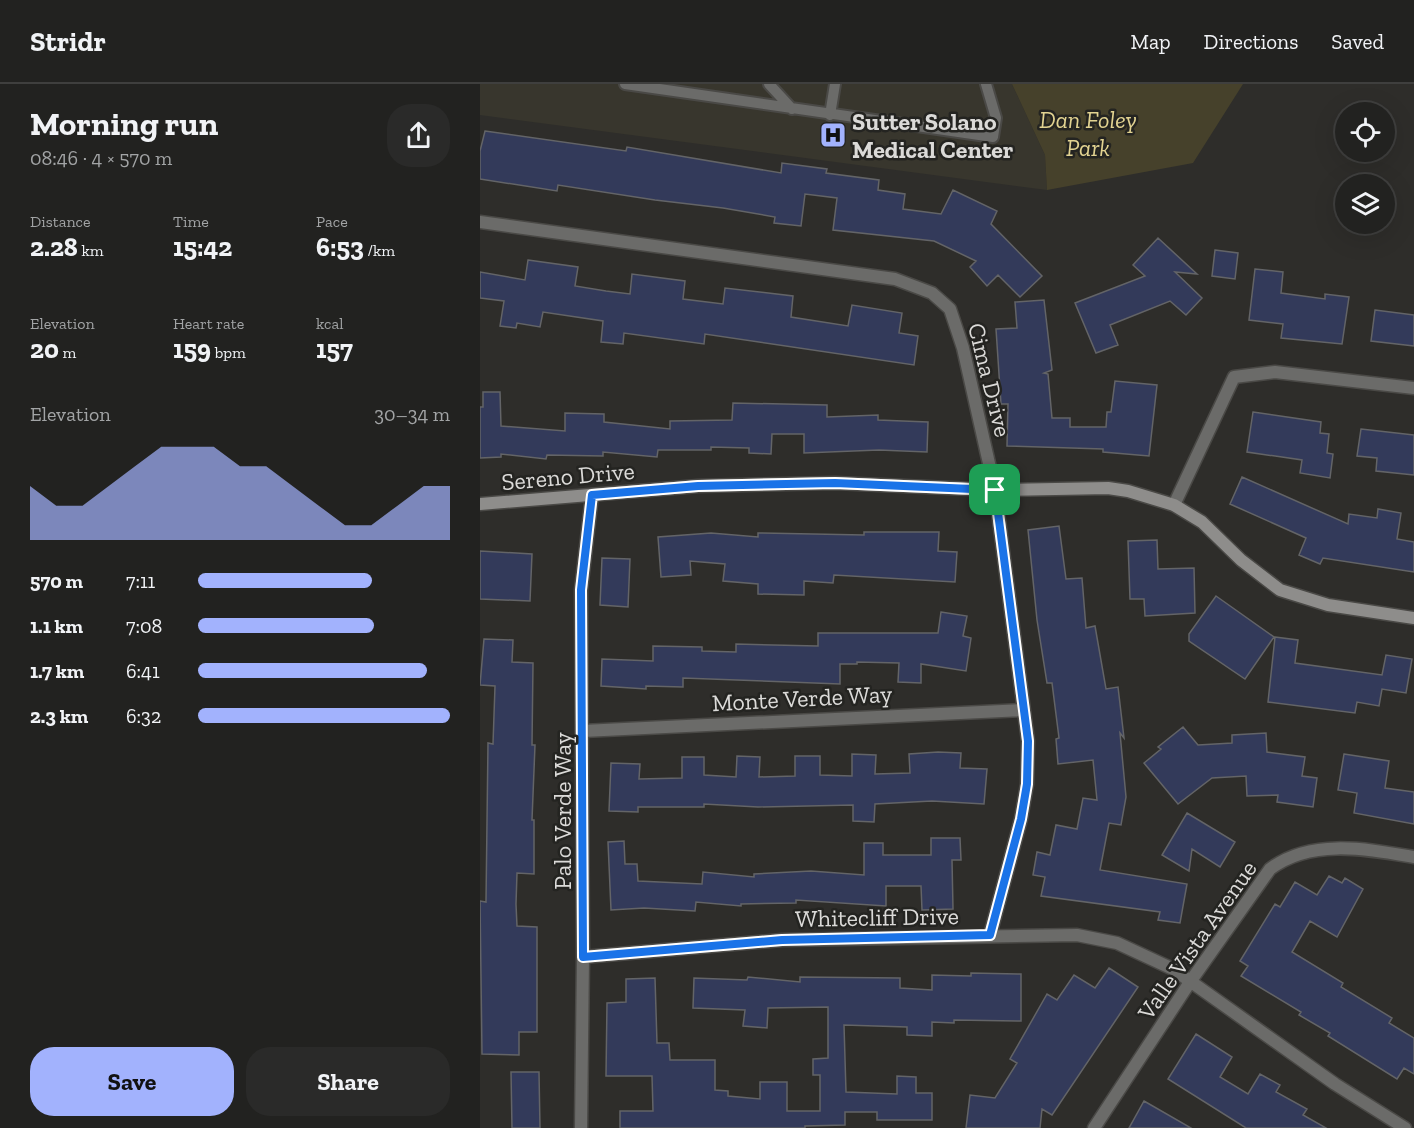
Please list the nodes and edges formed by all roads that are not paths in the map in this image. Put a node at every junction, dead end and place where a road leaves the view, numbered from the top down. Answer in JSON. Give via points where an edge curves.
{"nodes":[{"id":1,"x":625,"y":84,"type":"edge"},
{"id":2,"x":678,"y":84,"type":"edge"},
{"id":3,"x":769,"y":84,"type":"edge"},
{"id":4,"x":835,"y":84,"type":"edge"},
{"id":5,"x":986,"y":84,"type":"edge"},
{"id":6,"x":666,"y":92,"type":"junction"},
{"id":7,"x":792,"y":110,"type":"junction"},
{"id":8,"x":830,"y":115,"type":"junction"},
{"id":9,"x":480,"y":222,"type":"edge"},
{"id":10,"x":1414,"y":388,"type":"edge"},
{"id":11,"x":995,"y":490,"type":"junction"},
{"id":12,"x":592,"y":495,"type":"junction"},
{"id":13,"x":480,"y":504,"type":"edge"},
{"id":14,"x":1174,"y":505,"type":"junction"},
{"id":15,"x":1414,"y":618,"type":"edge"},
{"id":16,"x":1023,"y":710,"type":"junction"},
{"id":17,"x":583,"y":731,"type":"junction"},
{"id":18,"x":1414,"y":857,"type":"edge"},
{"id":19,"x":990,"y":935,"type":"junction"},
{"id":20,"x":583,"y":957,"type":"junction"},
{"id":21,"x":1190,"y":982,"type":"junction"},
{"id":22,"x":581,"y":1128,"type":"edge"},
{"id":23,"x":1094,"y":1128,"type":"edge"},
{"id":24,"x":1404,"y":1128,"type":"edge"}],
"edges":[{"from":1,"to":6,"type":"lane"},
{"from":2,"to":6,"type":"lane"},
{"from":3,"to":7,"type":"lane"},
{"from":4,"to":8,"type":"lane"},
{"from":5,"to":8,"type":"lane","via":[[996,118],[993,137]]},
{"from":6,"to":7,"type":"lane"},
{"from":7,"to":8,"type":"lane"},
{"from":9,"to":11,"type":"street","name":"Cima Drive","via":[[895,279],[932,293],[950,309],[963,348]]},
{"from":10,"to":14,"type":"street","via":[[1275,372],[1234,377]]},
{"from":11,"to":12,"type":"street","name":"Sereno Drive","via":[[835,483],[698,486]]},
{"from":11,"to":14,"type":"street","name":"Sereno Drive","via":[[1108,488]]},
{"from":11,"to":16,"type":"street","name":"Cima Drive"},
{"from":12,"to":13,"type":"street","name":"Sereno Drive"},
{"from":12,"to":17,"type":"street","name":"Palo Verde Way","via":[[581,590]]},
{"from":14,"to":15,"type":"street","name":"Sereno Drive","via":[[1202,522],[1280,590],[1328,605]]},
{"from":16,"to":17,"type":"street","name":"Monte Verde Way"},
{"from":16,"to":19,"type":"street","name":"Cima Drive","via":[[1028,741],[1027,784]]},
{"from":17,"to":20,"type":"street","name":"Palo Verde Way"},
{"from":18,"to":21,"type":"street","name":"Valle Vista Avenue","via":[[1326,847],[1283,859],[1270,869]]},
{"from":19,"to":20,"type":"street","name":"Whitecliff Drive","via":[[782,940]]},
{"from":19,"to":21,"type":"street","name":"Whitecliff Drive","via":[[1077,935],[1117,943],[1173,969]]},
{"from":20,"to":22,"type":"street","name":"Palo Verde Way"},
{"from":21,"to":23,"type":"street","name":"Valle Vista Avenue"},
{"from":21,"to":24,"type":"street","name":"Whitecliff Drive"}]}
